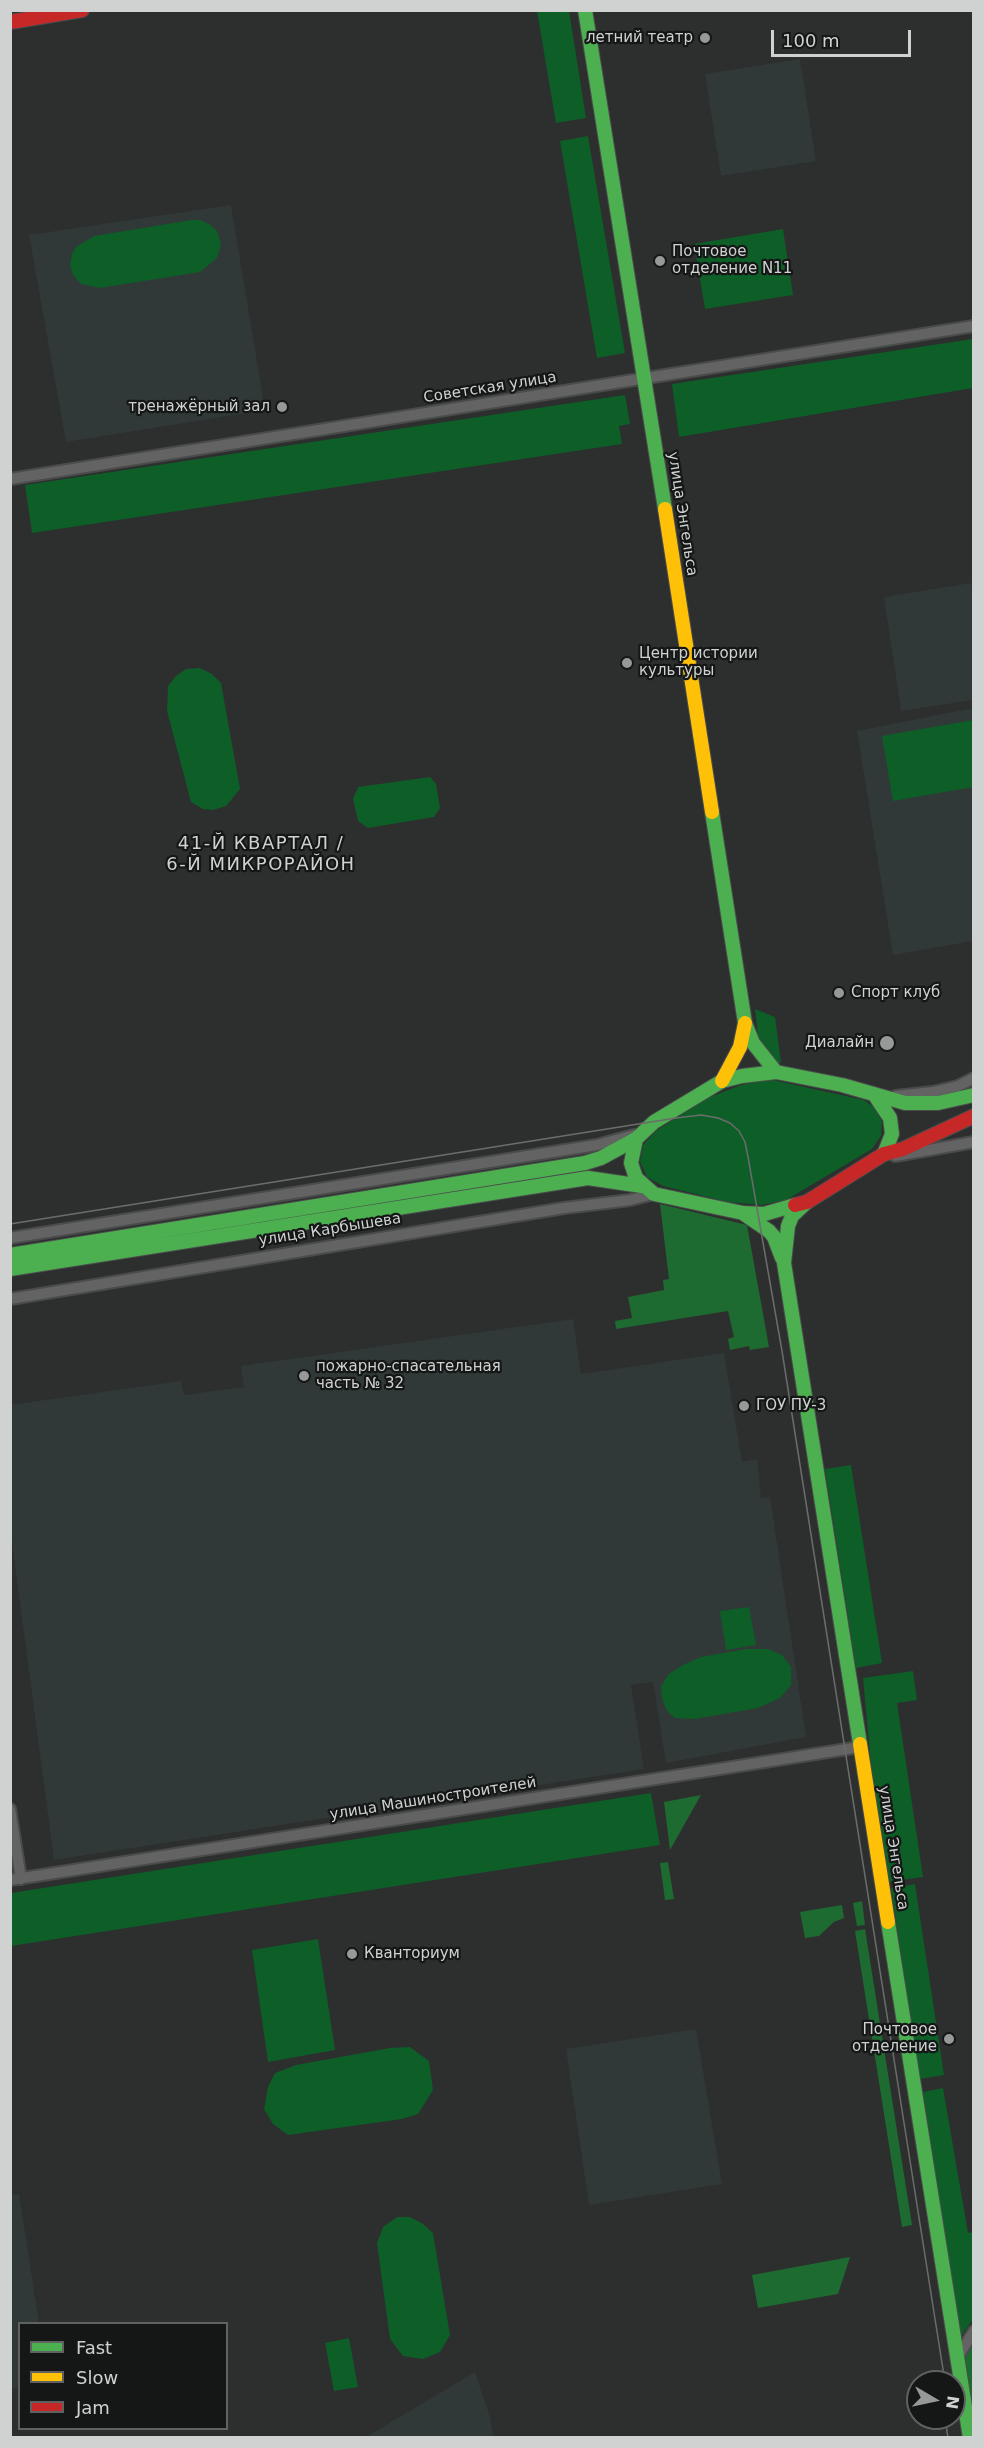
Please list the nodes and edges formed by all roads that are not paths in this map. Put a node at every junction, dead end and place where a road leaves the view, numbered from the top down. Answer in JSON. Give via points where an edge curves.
{"nodes":[{"id":1,"x":82,"y":10,"type":"edge"},
{"id":2,"x":585,"y":10,"type":"edge"},
{"id":3,"x":60,"y":12,"type":"edge"},
{"id":4,"x":10,"y":22,"type":"edge"},
{"id":5,"x":974,"y":326,"type":"edge"},
{"id":6,"x":645,"y":377,"type":"junction"},
{"id":7,"x":10,"y":479,"type":"edge"},
{"id":8,"x":745,"y":1023,"type":"junction"},
{"id":9,"x":776,"y":1071,"type":"junction"},
{"id":10,"x":974,"y":1078,"type":"edge"},
{"id":11,"x":722,"y":1081,"type":"junction"},
{"id":12,"x":874,"y":1094,"type":"junction"},
{"id":13,"x":974,"y":1095,"type":"edge"},
{"id":14,"x":974,"y":1116,"type":"edge"},
{"id":15,"x":640,"y":1136,"type":"junction"},
{"id":16,"x":974,"y":1142,"type":"edge"},
{"id":17,"x":882,"y":1155,"type":"junction"},
{"id":18,"x":642,"y":1186,"type":"junction"},
{"id":19,"x":654,"y":1194,"type":"junction"},
{"id":20,"x":807,"y":1202,"type":"junction"},
{"id":21,"x":743,"y":1213,"type":"junction"},
{"id":22,"x":10,"y":1238,"type":"edge"},
{"id":23,"x":10,"y":1255,"type":"edge"},
{"id":24,"x":784,"y":1263,"type":"junction"},
{"id":25,"x":10,"y":1269,"type":"edge"},
{"id":26,"x":10,"y":1299,"type":"edge"},
{"id":27,"x":860,"y":1747,"type":"junction"},
{"id":28,"x":10,"y":1809,"type":"edge"},
{"id":29,"x":16,"y":1880,"type":"edge"},
{"id":30,"x":974,"y":2331,"type":"edge"},
{"id":31,"x":957,"y":2358,"type":"junction"},
{"id":32,"x":970,"y":2438,"type":"edge"}],
"edges":[{"from":1,"to":3,"type":"main road"},
{"from":2,"to":6,"type":"main road","name":"улица Энгельса"},
{"from":3,"to":4,"type":"main road"},
{"from":5,"to":6,"type":"street","name":"Советская улица"},
{"from":6,"to":7,"type":"street","name":"Советская улица"},
{"from":6,"to":8,"type":"main road","name":"улица Энгельса"},
{"from":8,"to":9,"type":"main road","name":"улица Энгельса","via":[[753,1042]]},
{"from":8,"to":11,"type":"main road","name":"улица Энгельса","via":[[740,1047]]},
{"from":9,"to":11,"type":"main road","name":"улица Карбышева"},
{"from":9,"to":12,"type":"main road","name":"улица Карбышева"},
{"from":10,"to":12,"type":"street","name":"улица Карбышева","via":[[933,1092]]},
{"from":11,"to":15,"type":"main road","name":"улица Карбышева","via":[[654,1122]]},
{"from":12,"to":13,"type":"main road","name":"улица Карбышева","via":[[905,1103],[938,1104]]},
{"from":12,"to":17,"type":"main road","via":[[890,1118],[892,1134]]},
{"from":14,"to":17,"type":"main road","name":"улица Карбышева"},
{"from":15,"to":18,"type":"main road","via":[[633,1149],[632,1163]]},
{"from":15,"to":22,"type":"street","name":"улица Карбышева"},
{"from":15,"to":23,"type":"main road","name":"улица Карбышева","via":[[601,1158],[585,1162]]},
{"from":16,"to":17,"type":"street","via":[[903,1156]]},
{"from":17,"to":20,"type":"main road","name":"улица Карбышева"},
{"from":18,"to":19,"type":"main road","name":"улица Карбышева"},
{"from":18,"to":25,"type":"main road","name":"улица Карбышева","via":[[588,1178]]},
{"from":19,"to":21,"type":"main road","name":"улица Карбышева"},
{"from":19,"to":26,"type":"street","name":"улица Карбышева"},
{"from":20,"to":21,"type":"main road","name":"улица Карбышева","via":[[764,1214]]},
{"from":20,"to":24,"type":"main road","name":"улица Энгельса","via":[[792,1216],[788,1226]]},
{"from":21,"to":24,"type":"main road","name":"улица Энгельса","via":[[774,1237]]},
{"from":24,"to":27,"type":"main road","name":"улица Энгельса"},
{"from":27,"to":29,"type":"street","name":"улица Машиностроителей"},
{"from":27,"to":31,"type":"main road","name":"улица Энгельса"},
{"from":28,"to":29,"type":"street"},
{"from":30,"to":31,"type":"street"},
{"from":31,"to":32,"type":"main road","name":"улица Энгельса"}]}
